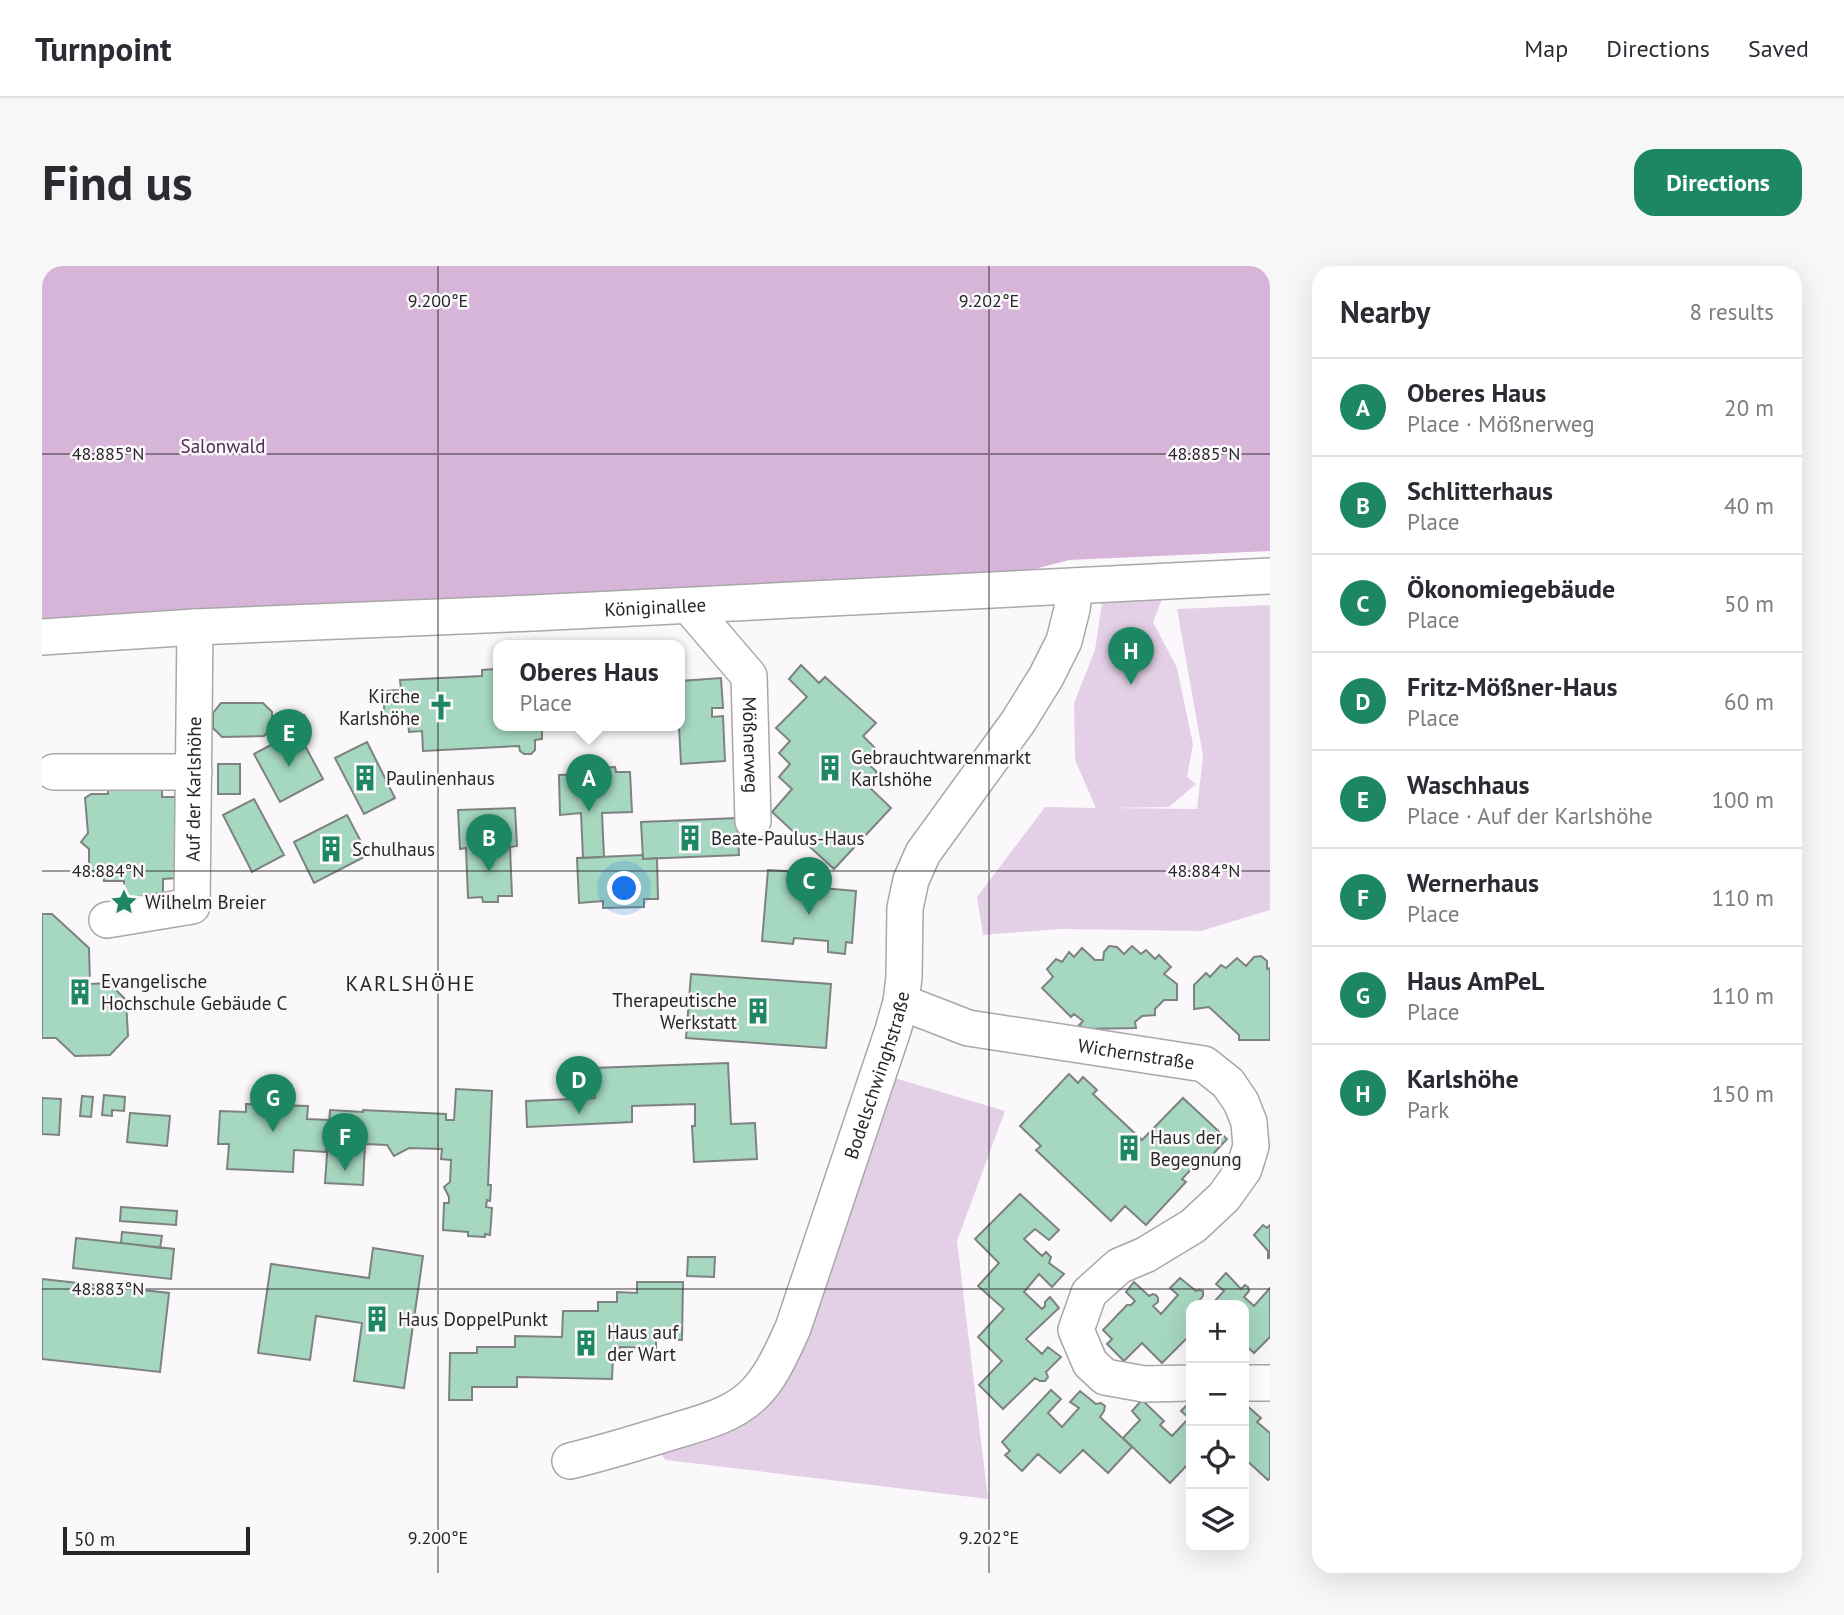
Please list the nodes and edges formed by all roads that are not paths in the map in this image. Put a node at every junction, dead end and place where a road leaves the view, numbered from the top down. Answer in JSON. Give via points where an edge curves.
{"nodes":[{"id":1,"x":1270,"y":576,"type":"edge"},
{"id":2,"x":1075,"y":586,"type":"junction"},
{"id":3,"x":689,"y":606,"type":"junction"},
{"id":4,"x":195,"y":627,"type":"junction"},
{"id":5,"x":42,"y":636,"type":"edge"},
{"id":6,"x":54,"y":772,"type":"dead end"},
{"id":7,"x":194,"y":772,"type":"junction"},
{"id":8,"x":753,"y":821,"type":"dead end"},
{"id":9,"x":107,"y":920,"type":"dead end"},
{"id":10,"x":901,"y":1002,"type":"junction"},
{"id":11,"x":1186,"y":1383,"type":"edge"},
{"id":12,"x":1249,"y":1383,"type":"edge"},
{"id":13,"x":1270,"y":1383,"type":"edge"},
{"id":14,"x":570,"y":1461,"type":"dead end"}],
"edges":[{"from":1,"to":2,"type":"street","name":"Königinallee"},
{"from":2,"to":3,"type":"street","name":"Königinallee"},
{"from":2,"to":10,"type":"street","name":"Bodelschwinghstraße","via":[[1064,641],[1046,677],[923,853],[911,880],[905,908]]},
{"from":3,"to":4,"type":"street","name":"Königinallee"},
{"from":3,"to":8,"type":"street","name":"Mößnerweg","via":[[749,676]]},
{"from":4,"to":5,"type":"street","name":"Königinallee"},
{"from":4,"to":7,"type":"street","name":"Auf der Karlshöhe"},
{"from":6,"to":7,"type":"street"},
{"from":7,"to":9,"type":"street","name":"Auf der Karlshöhe","via":[[192,906]]},
{"from":10,"to":11,"type":"street","name":"Wichernstraße","via":[[968,1028],[1204,1064],[1228,1083],[1249,1122],[1251,1146],[1244,1169],[1224,1198],[1193,1226],[1119,1266],[1089,1293],[1076,1330],[1090,1363],[1105,1377],[1144,1384]]},
{"from":10,"to":14,"type":"street","name":"Bodelschwinghstraße","via":[[793,1328],[768,1376],[752,1396],[730,1412]]},
{"from":12,"to":13,"type":"street"}]}
